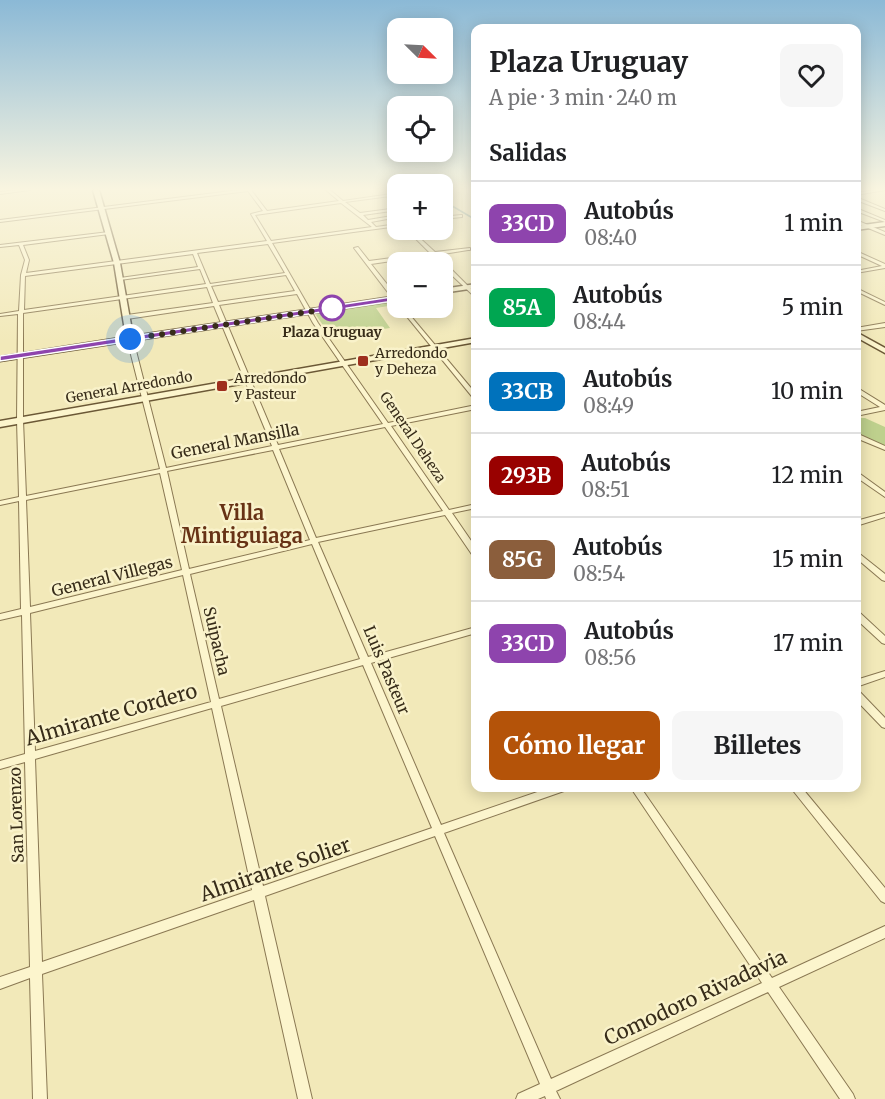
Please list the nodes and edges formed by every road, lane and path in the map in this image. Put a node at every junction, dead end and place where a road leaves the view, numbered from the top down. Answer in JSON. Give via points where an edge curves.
{"nodes":[{"id":1,"x":48,"y":241,"type":"edge"},
{"id":2,"x":111,"y":241,"type":"edge"},
{"id":3,"x":281,"y":241,"type":"edge"},
{"id":4,"x":420,"y":241,"type":"edge"},
{"id":5,"x":269,"y":243,"type":"junction"},
{"id":6,"x":21,"y":245,"type":"junction"},
{"id":7,"x":0,"y":246,"type":"edge"},
{"id":8,"x":356,"y":248,"type":"dead end"},
{"id":9,"x":468,"y":249,"type":"dead end"},
{"id":10,"x":431,"y":252,"type":"edge"},
{"id":11,"x":447,"y":252,"type":"edge"},
{"id":12,"x":195,"y":253,"type":"junction"},
{"id":13,"x":861,"y":254,"type":"edge"},
{"id":14,"x":387,"y":260,"type":"edge"},
{"id":15,"x":117,"y":263,"type":"junction"},
{"id":16,"x":367,"y":263,"type":"junction"},
{"id":17,"x":885,"y":266,"type":"edge"},
{"id":18,"x":200,"y":268,"type":"junction"},
{"id":19,"x":861,"y":271,"type":"edge"},
{"id":20,"x":287,"y":274,"type":"junction"},
{"id":21,"x":453,"y":274,"type":"edge"},
{"id":22,"x":23,"y":275,"type":"junction"},
{"id":23,"x":120,"y":279,"type":"junction"},
{"id":24,"x":207,"y":285,"type":"junction"},
{"id":25,"x":471,"y":287,"type":"edge"},
{"id":26,"x":467,"y":288,"type":"junction"},
{"id":27,"x":387,"y":289,"type":"edge"},
{"id":28,"x":453,"y":290,"type":"edge"},
{"id":29,"x":298,"y":292,"type":"junction"},
{"id":30,"x":471,"y":292,"type":"edge"},
{"id":31,"x":861,"y":292,"type":"edge"},
{"id":32,"x":124,"y":297,"type":"junction"},
{"id":33,"x":387,"y":301,"type":"edge"},
{"id":34,"x":215,"y":304,"type":"junction"},
{"id":35,"x":885,"y":304,"type":"edge"},
{"id":36,"x":310,"y":311,"type":"junction"},
{"id":37,"x":21,"y":312,"type":"junction"},
{"id":38,"x":0,"y":315,"type":"edge"},
{"id":39,"x":127,"y":317,"type":"junction"},
{"id":40,"x":410,"y":318,"type":"edge"},
{"id":41,"x":223,"y":325,"type":"junction"},
{"id":42,"x":885,"y":325,"type":"edge"},
{"id":43,"x":861,"y":331,"type":"edge"},
{"id":44,"x":861,"y":335,"type":"edge"},
{"id":45,"x":130,"y":339,"type":"junction"},
{"id":46,"x":471,"y":341,"type":"edge"},
{"id":47,"x":434,"y":347,"type":"junction"},
{"id":48,"x":885,"y":351,"type":"edge"},
{"id":49,"x":20,"y":356,"type":"junction"},
{"id":50,"x":0,"y":359,"type":"edge"},
{"id":51,"x":344,"y":363,"type":"junction"},
{"id":52,"x":247,"y":380,"type":"junction"},
{"id":53,"x":471,"y":392,"type":"edge"},
{"id":54,"x":861,"y":392,"type":"edge"},
{"id":55,"x":146,"y":398,"type":"junction"},
{"id":56,"x":471,"y":408,"type":"edge"},
{"id":57,"x":885,"y":408,"type":"edge"},
{"id":58,"x":861,"y":413,"type":"edge"},
{"id":59,"x":20,"y":420,"type":"junction"},
{"id":60,"x":0,"y":424,"type":"edge"},
{"id":61,"x":386,"y":424,"type":"junction"},
{"id":62,"x":861,"y":437,"type":"edge"},
{"id":63,"x":276,"y":447,"type":"junction"},
{"id":64,"x":885,"y":447,"type":"edge"},
{"id":65,"x":163,"y":469,"type":"junction"},
{"id":66,"x":861,"y":477,"type":"edge"},
{"id":67,"x":885,"y":495,"type":"edge"},
{"id":68,"x":22,"y":499,"type":"junction"},
{"id":69,"x":0,"y":503,"type":"edge"},
{"id":70,"x":471,"y":507,"type":"edge"},
{"id":71,"x":447,"y":513,"type":"junction"},
{"id":72,"x":885,"y":515,"type":"edge"},
{"id":73,"x":861,"y":522,"type":"edge"},
{"id":74,"x":314,"y":541,"type":"junction"},
{"id":75,"x":471,"y":547,"type":"edge"},
{"id":76,"x":861,"y":557,"type":"edge"},
{"id":77,"x":186,"y":572,"type":"junction"},
{"id":78,"x":885,"y":578,"type":"edge"},
{"id":79,"x":26,"y":611,"type":"junction"},
{"id":80,"x":0,"y":617,"type":"edge"},
{"id":81,"x":861,"y":619,"type":"edge"},
{"id":82,"x":471,"y":631,"type":"edge"},
{"id":83,"x":885,"y":641,"type":"edge"},
{"id":84,"x":366,"y":661,"type":"junction"},
{"id":85,"x":885,"y":674,"type":"edge"},
{"id":86,"x":861,"y":682,"type":"edge"},
{"id":87,"x":861,"y":699,"type":"edge"},
{"id":88,"x":216,"y":703,"type":"junction"},
{"id":89,"x":885,"y":724,"type":"edge"},
{"id":90,"x":29,"y":757,"type":"junction"},
{"id":91,"x":0,"y":765,"type":"edge"},
{"id":92,"x":549,"y":792,"type":"edge"},
{"id":93,"x":639,"y":792,"type":"edge"},
{"id":94,"x":799,"y":792,"type":"edge"},
{"id":95,"x":440,"y":831,"type":"junction"},
{"id":96,"x":261,"y":892,"type":"junction"},
{"id":97,"x":885,"y":897,"type":"edge"},
{"id":98,"x":885,"y":932,"type":"edge"},
{"id":99,"x":36,"y":970,"type":"junction"},
{"id":100,"x":0,"y":983,"type":"edge"},
{"id":101,"x":770,"y":984,"type":"junction"},
{"id":102,"x":550,"y":1093,"type":"edge"},
{"id":103,"x":40,"y":1099,"type":"edge"},
{"id":104,"x":306,"y":1099,"type":"edge"},
{"id":105,"x":523,"y":1099,"type":"edge"},
{"id":106,"x":848,"y":1099,"type":"edge"}],
"edges":[{"from":1,"to":6,"type":"street"},
{"from":2,"to":15,"type":"street","name":"Suipacha"},
{"from":3,"to":5,"type":"street"},
{"from":4,"to":10,"type":"street"},
{"from":5,"to":12,"type":"street"},
{"from":5,"to":20,"type":"street","name":"General Deheza"},
{"from":6,"to":7,"type":"street"},
{"from":6,"to":22,"type":"street","name":"San Lorenzo","via":[[27,260]]},
{"from":8,"to":16,"type":"street"},
{"from":9,"to":11,"type":"street"},
{"from":12,"to":15,"type":"street"},
{"from":12,"to":18,"type":"street","name":"Luis Pasteur"},
{"from":13,"to":17,"type":"street"},
{"from":14,"to":16,"type":"street"},
{"from":15,"to":22,"type":"street"},
{"from":15,"to":23,"type":"street","name":"Suipacha"},
{"from":16,"to":27,"type":"street"},
{"from":17,"to":19,"type":"street"},
{"from":18,"to":23,"type":"street"},
{"from":18,"to":24,"type":"street","name":"Luis Pasteur"},
{"from":20,"to":24,"type":"street"},
{"from":20,"to":29,"type":"street","name":"General Deheza"},
{"from":21,"to":26,"type":"street"},
{"from":22,"to":37,"type":"street","name":"San Lorenzo"},
{"from":23,"to":32,"type":"street","name":"Suipacha"},
{"from":24,"to":32,"type":"street"},
{"from":24,"to":34,"type":"street","name":"Luis Pasteur"},
{"from":25,"to":26,"type":"street"},
{"from":26,"to":28,"type":"street"},
{"from":26,"to":30,"type":"street"},
{"from":29,"to":34,"type":"street"},
{"from":29,"to":36,"type":"street","name":"General Deheza"},
{"from":31,"to":35,"type":"street"},
{"from":32,"to":37,"type":"street"},
{"from":32,"to":39,"type":"street","name":"Suipacha"},
{"from":33,"to":36,"type":"street"},
{"from":34,"to":39,"type":"street"},
{"from":34,"to":41,"type":"street","name":"Luis Pasteur"},
{"from":36,"to":41,"type":"street"},
{"from":36,"to":51,"type":"street","name":"General Deheza"},
{"from":37,"to":38,"type":"street"},
{"from":37,"to":49,"type":"street","name":"San Lorenzo"},
{"from":39,"to":45,"type":"street","name":"Suipacha"},
{"from":40,"to":47,"type":"street"},
{"from":41,"to":45,"type":"street"},
{"from":41,"to":52,"type":"street","name":"Luis Pasteur"},
{"from":42,"to":43,"type":"street"},
{"from":44,"to":48,"type":"street"},
{"from":45,"to":49,"type":"street"},
{"from":45,"to":55,"type":"street","name":"Suipacha"},
{"from":46,"to":47,"type":"street","name":"General Arredondo"},
{"from":47,"to":51,"type":"street","name":"General Arredondo"},
{"from":47,"to":53,"type":"street"},
{"from":49,"to":50,"type":"street"},
{"from":49,"to":59,"type":"street","name":"San Lorenzo"},
{"from":51,"to":52,"type":"street","name":"General Arredondo"},
{"from":51,"to":61,"type":"street","name":"General Deheza"},
{"from":52,"to":55,"type":"street","name":"General Arredondo"},
{"from":52,"to":63,"type":"street","name":"Luis Pasteur"},
{"from":54,"to":57,"type":"street"},
{"from":55,"to":59,"type":"street","name":"General Arredondo"},
{"from":55,"to":65,"type":"street","name":"Suipacha"},
{"from":56,"to":61,"type":"street","name":"General Mansilla"},
{"from":57,"to":58,"type":"street"},
{"from":59,"to":60,"type":"street","name":"General Arredondo"},
{"from":59,"to":68,"type":"street","name":"San Lorenzo"},
{"from":61,"to":63,"type":"street","name":"General Mansilla"},
{"from":61,"to":71,"type":"street","name":"General Deheza"},
{"from":62,"to":64,"type":"street"},
{"from":63,"to":65,"type":"street","name":"General Mansilla"},
{"from":63,"to":74,"type":"street","name":"Luis Pasteur"},
{"from":65,"to":68,"type":"street","name":"General Mansilla"},
{"from":65,"to":77,"type":"street","name":"Suipacha"},
{"from":66,"to":67,"type":"street"},
{"from":68,"to":69,"type":"street","name":"General Mansilla"},
{"from":68,"to":79,"type":"street","name":"San Lorenzo"},
{"from":70,"to":71,"type":"street","name":"General Villegas"},
{"from":71,"to":74,"type":"street","name":"General Villegas"},
{"from":71,"to":75,"type":"street","name":"General Deheza"},
{"from":72,"to":73,"type":"street"},
{"from":74,"to":77,"type":"street","name":"General Villegas"},
{"from":74,"to":84,"type":"street","name":"Luis Pasteur"},
{"from":76,"to":78,"type":"street"},
{"from":77,"to":79,"type":"street","name":"General Villegas"},
{"from":77,"to":88,"type":"street","name":"Suipacha"},
{"from":79,"to":80,"type":"street","name":"General Villegas"},
{"from":79,"to":90,"type":"street","name":"San Lorenzo"},
{"from":81,"to":83,"type":"street"},
{"from":82,"to":84,"type":"street","name":"Almirante Cordero"},
{"from":84,"to":88,"type":"street","name":"Almirante Cordero"},
{"from":84,"to":95,"type":"street","name":"Luis Pasteur"},
{"from":85,"to":86,"type":"street"},
{"from":87,"to":89,"type":"street"},
{"from":88,"to":90,"type":"street","name":"Almirante Cordero"},
{"from":88,"to":96,"type":"street","name":"Suipacha"},
{"from":90,"to":91,"type":"street","name":"Almirante Cordero"},
{"from":90,"to":99,"type":"street","name":"San Lorenzo"},
{"from":92,"to":95,"type":"street","name":"Almirante Solier"},
{"from":93,"to":101,"type":"street"},
{"from":94,"to":97,"type":"street"},
{"from":95,"to":96,"type":"street","name":"Almirante Solier"},
{"from":95,"to":102,"type":"street","name":"Luis Pasteur"},
{"from":96,"to":99,"type":"street","name":"Almirante Solier"},
{"from":96,"to":104,"type":"street","name":"Suipacha"},
{"from":98,"to":101,"type":"street","name":"Comodoro Rivadavia"},
{"from":99,"to":100,"type":"street","name":"Almirante Solier"},
{"from":99,"to":103,"type":"street","name":"San Lorenzo"},
{"from":101,"to":102,"type":"street","name":"Comodoro Rivadavia"},
{"from":101,"to":106,"type":"street"},
{"from":102,"to":105,"type":"street","name":"Comodoro Rivadavia"}]}
